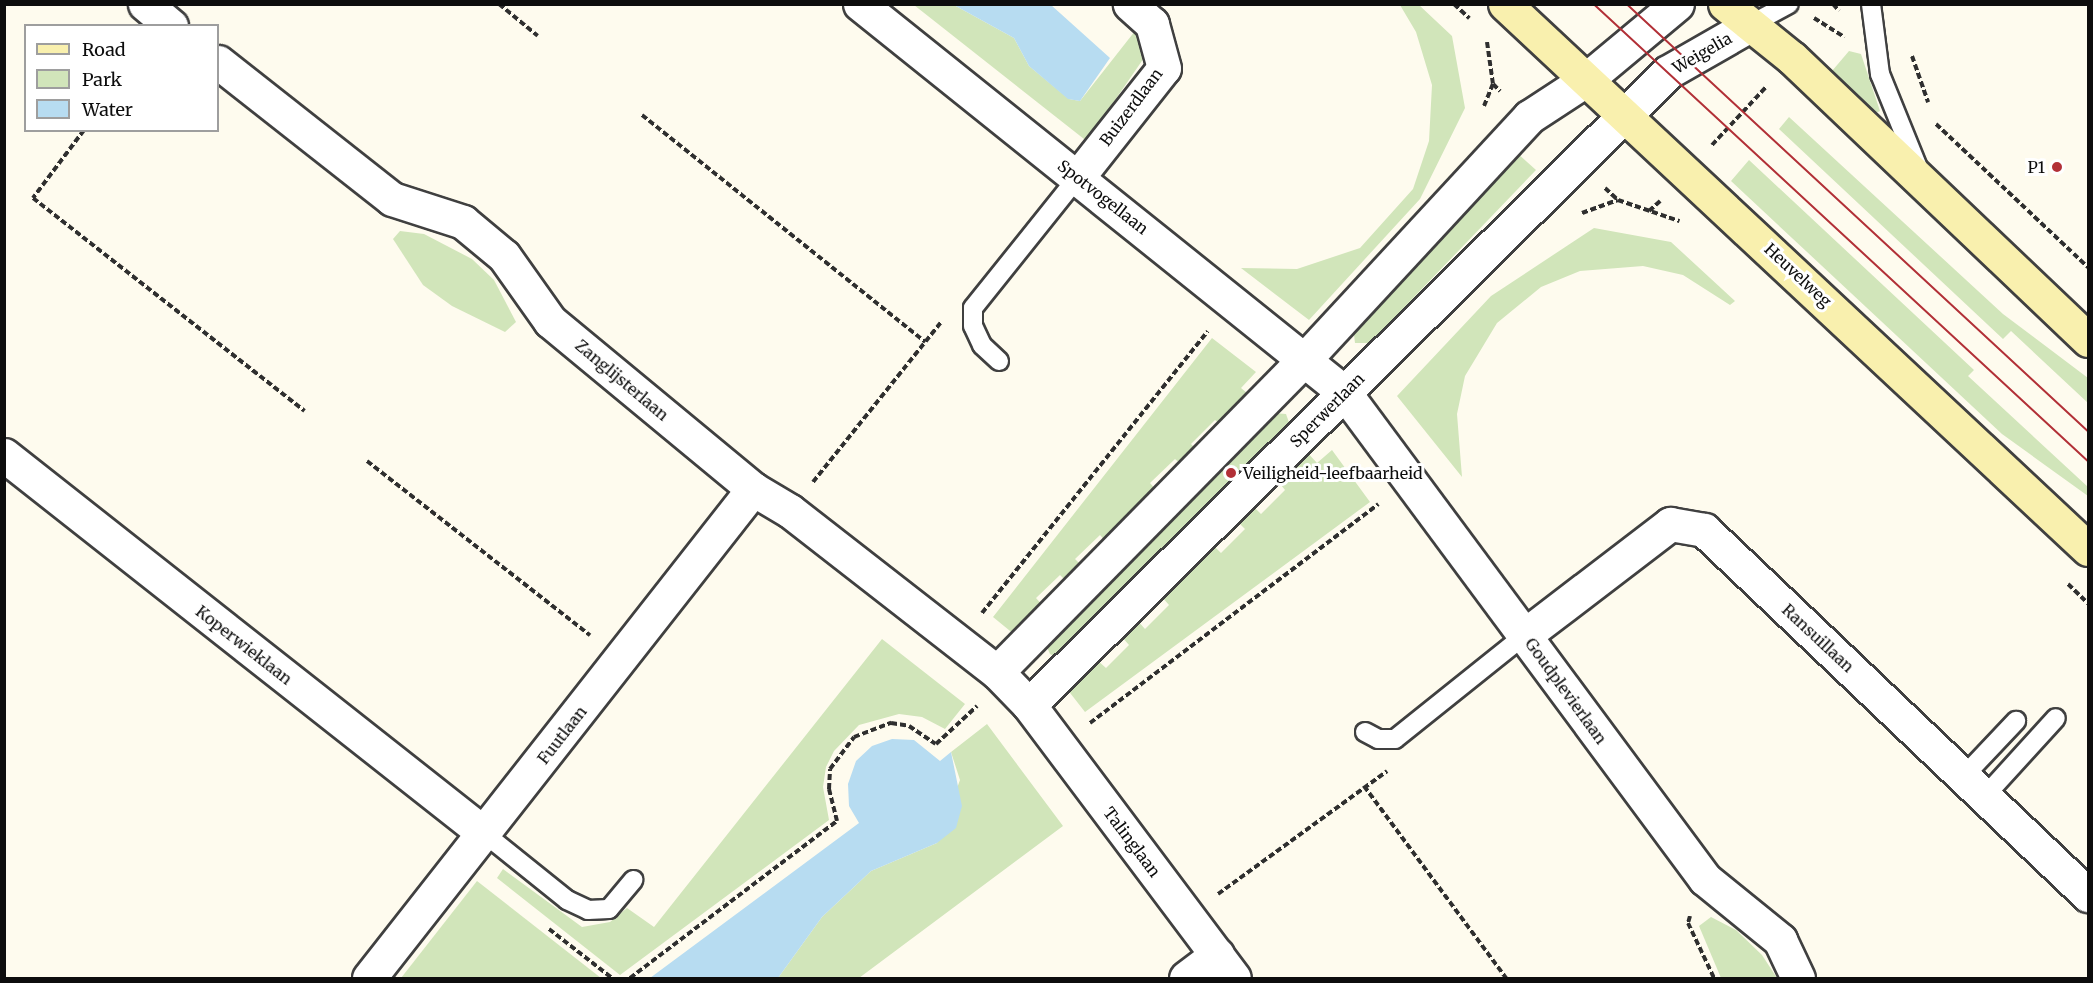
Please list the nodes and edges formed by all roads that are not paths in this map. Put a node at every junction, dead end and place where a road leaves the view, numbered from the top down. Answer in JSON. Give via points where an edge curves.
{"nodes":[{"id":1,"x":144,"y":4,"type":"edge"},
{"id":2,"x":860,"y":4,"type":"edge"},
{"id":3,"x":1130,"y":4,"type":"edge"},
{"id":4,"x":1505,"y":4,"type":"edge"},
{"id":5,"x":1677,"y":4,"type":"edge"},
{"id":6,"x":1725,"y":4,"type":"edge"},
{"id":7,"x":1789,"y":4,"type":"edge"},
{"id":8,"x":1871,"y":4,"type":"edge"},
{"id":9,"x":169,"y":24,"type":"edge"},
{"id":10,"x":1750,"y":26,"type":"junction"},
{"id":11,"x":219,"y":63,"type":"edge"},
{"id":12,"x":1587,"y":79,"type":"junction"},
{"id":13,"x":1627,"y":117,"type":"junction"},
{"id":14,"x":1077,"y":178,"type":"junction"},
{"id":15,"x":1924,"y":182,"type":"junction"},
{"id":16,"x":2088,"y":340,"type":"edge"},
{"id":17,"x":1305,"y":359,"type":"junction"},
{"id":18,"x":999,"y":361,"type":"dead end"},
{"id":19,"x":1344,"y":392,"type":"junction"},
{"id":20,"x":4,"y":455,"type":"edge"},
{"id":21,"x":753,"y":489,"type":"junction"},
{"id":22,"x":2088,"y":549,"type":"edge"},
{"id":23,"x":1525,"y":635,"type":"junction"},
{"id":24,"x":997,"y":672,"type":"junction"},
{"id":25,"x":1029,"y":705,"type":"junction"},
{"id":26,"x":2056,"y":718,"type":"dead end"},
{"id":27,"x":2016,"y":721,"type":"dead end"},
{"id":28,"x":1365,"y":732,"type":"dead end"},
{"id":29,"x":1974,"y":786,"type":"junction"},
{"id":30,"x":484,"y":834,"type":"junction"},
{"id":31,"x":633,"y":880,"type":"dead end"},
{"id":32,"x":2088,"y":895,"type":"edge"},
{"id":33,"x":1226,"y":967,"type":"edge"},
{"id":34,"x":369,"y":978,"type":"edge"},
{"id":35,"x":1186,"y":978,"type":"edge"},
{"id":36,"x":1798,"y":978,"type":"edge"}],
"edges":[{"from":1,"to":9,"type":"street"},
{"from":2,"to":14,"type":"street","name":"Spotvogellaan"},
{"from":3,"to":14,"type":"street","name":"Buizerdlaan","via":[[1152,24],[1164,68]]},
{"from":4,"to":12,"type":"main road","name":"Heuvelweg"},
{"from":5,"to":12,"type":"street"},
{"from":6,"to":10,"type":"main road"},
{"from":7,"to":10,"type":"lane","name":"Weigelia"},
{"from":8,"to":15,"type":"lane","via":[[1880,74]]},
{"from":10,"to":13,"type":"street","name":"Weigelia","via":[[1685,58]]},
{"from":10,"to":15,"type":"main road","via":[[1792,58]]},
{"from":11,"to":21,"type":"street","name":"Zanglijsterlaan","via":[[393,199],[463,222],[504,256],[550,321]]},
{"from":12,"to":13,"type":"main road","name":"Heuvelweg"},
{"from":12,"to":17,"type":"street","via":[[1529,117]]},
{"from":13,"to":19,"type":"street","name":"Sperwerlaan","via":[[1545,190]]},
{"from":13,"to":22,"type":"main road","name":"Heuvelweg"},
{"from":14,"to":17,"type":"street","name":"Spotvogellaan"},
{"from":14,"to":18,"type":"lane","via":[[973,308],[973,326],[982,345]]},
{"from":15,"to":16,"type":"main road"},
{"from":17,"to":19,"type":"street","name":"Spotvogellaan"},
{"from":17,"to":24,"type":"street"},
{"from":19,"to":23,"type":"street","name":"Goudplevierlaan"},
{"from":19,"to":25,"type":"street","name":"Sperwerlaan"},
{"from":20,"to":30,"type":"street","name":"Koperwieklaan"},
{"from":21,"to":24,"type":"street","name":"Zanglijsterlaan","via":[[790,511]]},
{"from":21,"to":30,"type":"street","name":"Fuutlaan"},
{"from":23,"to":28,"type":"lane","via":[[1395,739],[1378,739]]},
{"from":23,"to":29,"type":"street","name":"Ransuillaan","via":[[1670,524],[1704,530]]},
{"from":23,"to":36,"type":"street","name":"Goudplevierlaan","via":[[1705,879],[1780,940]]},
{"from":24,"to":25,"type":"street","name":"Zanglijsterlaan"},
{"from":25,"to":33,"type":"street","name":"Talinglaan"},
{"from":26,"to":29,"type":"lane"},
{"from":27,"to":29,"type":"lane"},
{"from":29,"to":32,"type":"street","name":"Ransuillaan"},
{"from":30,"to":31,"type":"lane","via":[[567,900],[588,910],[609,909]]},
{"from":30,"to":34,"type":"street","name":"Fuutlaan"},
{"from":33,"to":35,"type":"street"}]}
